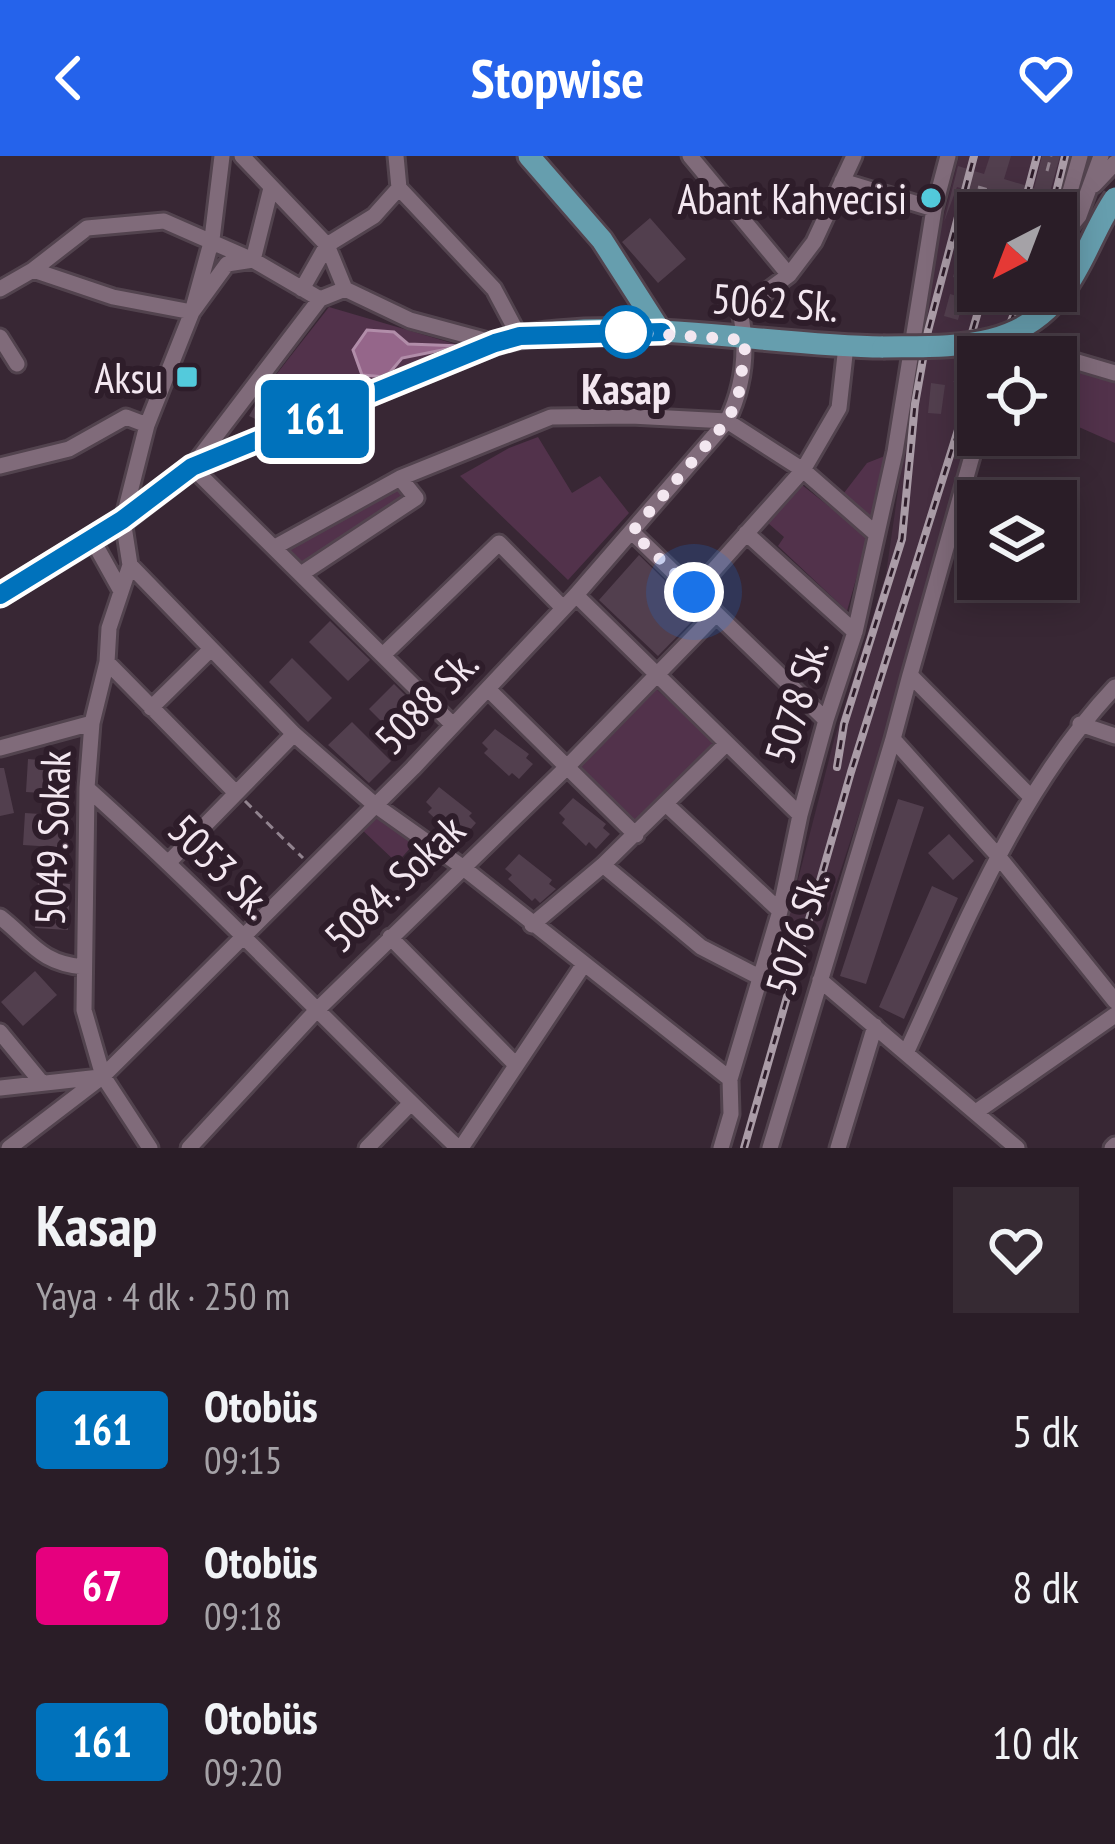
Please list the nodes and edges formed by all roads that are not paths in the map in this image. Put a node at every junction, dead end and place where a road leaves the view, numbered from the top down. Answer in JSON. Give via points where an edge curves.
{"nodes":[{"id":1,"x":222,"y":156,"type":"edge"},
{"id":2,"x":242,"y":156,"type":"edge"},
{"id":3,"x":396,"y":156,"type":"edge"},
{"id":4,"x":690,"y":156,"type":"edge"},
{"id":5,"x":854,"y":156,"type":"edge"},
{"id":6,"x":948,"y":156,"type":"edge"},
{"id":7,"x":1079,"y":156,"type":"edge"},
{"id":8,"x":542,"y":160,"type":"edge"},
{"id":9,"x":1105,"y":160,"type":"edge"},
{"id":10,"x":842,"y":181,"type":"junction"},
{"id":11,"x":272,"y":188,"type":"junction"},
{"id":12,"x":399,"y":188,"type":"junction"},
{"id":13,"x":1069,"y":192,"type":"edge"},
{"id":14,"x":1115,"y":198,"type":"edge"},
{"id":15,"x":934,"y":209,"type":"junction"},
{"id":16,"x":1077,"y":218,"type":"edge"},
{"id":17,"x":212,"y":239,"type":"junction"},
{"id":18,"x":327,"y":245,"type":"junction"},
{"id":19,"x":253,"y":260,"type":"junction"},
{"id":20,"x":33,"y":271,"type":"junction"},
{"id":21,"x":789,"y":274,"type":"junction"},
{"id":22,"x":2,"y":283,"type":"edge"},
{"id":23,"x":302,"y":289,"type":"junction"},
{"id":24,"x":345,"y":289,"type":"junction"},
{"id":25,"x":320,"y":299,"type":"junction"},
{"id":26,"x":192,"y":312,"type":"junction"},
{"id":27,"x":662,"y":332,"type":"junction"},
{"id":28,"x":520,"y":336,"type":"junction"},
{"id":29,"x":0,"y":337,"type":"edge"},
{"id":30,"x":746,"y":340,"type":"junction"},
{"id":31,"x":495,"y":343,"type":"junction"},
{"id":32,"x":846,"y":346,"type":"junction"},
{"id":33,"x":16,"y":364,"type":"dead end"},
{"id":34,"x":1077,"y":365,"type":"edge"},
{"id":35,"x":1115,"y":373,"type":"edge"},
{"id":36,"x":727,"y":421,"type":"junction"},
{"id":37,"x":147,"y":425,"type":"junction"},
{"id":38,"x":972,"y":456,"type":"edge"},
{"id":39,"x":0,"y":466,"type":"edge"},
{"id":40,"x":192,"y":467,"type":"junction"},
{"id":41,"x":803,"y":470,"type":"junction"},
{"id":42,"x":400,"y":478,"type":"junction"},
{"id":43,"x":122,"y":520,"type":"junction"},
{"id":44,"x":632,"y":532,"type":"junction"},
{"id":45,"x":746,"y":533,"type":"junction"},
{"id":46,"x":875,"y":533,"type":"junction"},
{"id":47,"x":92,"y":539,"type":"junction"},
{"id":48,"x":275,"y":547,"type":"junction"},
{"id":49,"x":130,"y":565,"type":"junction"},
{"id":50,"x":301,"y":574,"type":"junction"},
{"id":51,"x":122,"y":591,"type":"junction"},
{"id":52,"x":694,"y":592,"type":"junction"},
{"id":53,"x":0,"y":595,"type":"edge"},
{"id":54,"x":576,"y":595,"type":"junction"},
{"id":55,"x":563,"y":608,"type":"junction"},
{"id":56,"x":716,"y":614,"type":"junction"},
{"id":57,"x":855,"y":632,"type":"junction"},
{"id":58,"x":210,"y":650,"type":"junction"},
{"id":59,"x":382,"y":656,"type":"junction"},
{"id":60,"x":106,"y":662,"type":"junction"},
{"id":61,"x":910,"y":675,"type":"junction"},
{"id":62,"x":655,"y":676,"type":"junction"},
{"id":63,"x":1115,"y":686,"type":"edge"},
{"id":64,"x":489,"y":690,"type":"junction"},
{"id":65,"x":151,"y":708,"type":"junction"},
{"id":66,"x":826,"y":720,"type":"junction"},
{"id":67,"x":92,"y":723,"type":"junction"},
{"id":68,"x":1080,"y":724,"type":"junction"},
{"id":69,"x":453,"y":725,"type":"junction"},
{"id":70,"x":294,"y":734,"type":"junction"},
{"id":71,"x":1115,"y":736,"type":"edge"},
{"id":72,"x":893,"y":739,"type":"junction"},
{"id":73,"x":726,"y":744,"type":"junction"},
{"id":74,"x":0,"y":748,"type":"edge"},
{"id":75,"x":566,"y":768,"type":"junction"},
{"id":76,"x":87,"y":788,"type":"junction"},
{"id":77,"x":236,"y":793,"type":"junction"},
{"id":78,"x":1031,"y":797,"type":"junction"},
{"id":79,"x":667,"y":805,"type":"junction"},
{"id":80,"x":374,"y":806,"type":"junction"},
{"id":81,"x":800,"y":815,"type":"junction"},
{"id":82,"x":636,"y":835,"type":"junction"},
{"id":83,"x":998,"y":856,"type":"junction"},
{"id":84,"x":169,"y":862,"type":"junction"},
{"id":85,"x":461,"y":866,"type":"junction"},
{"id":86,"x":603,"y":866,"type":"junction"},
{"id":87,"x":779,"y":911,"type":"junction"},
{"id":88,"x":0,"y":917,"type":"edge"},
{"id":89,"x":532,"y":925,"type":"junction"},
{"id":90,"x":243,"y":937,"type":"junction"},
{"id":91,"x":390,"y":937,"type":"junction"},
{"id":92,"x":584,"y":964,"type":"junction"},
{"id":93,"x":84,"y":967,"type":"junction"},
{"id":94,"x":761,"y":978,"type":"junction"},
{"id":95,"x":820,"y":980,"type":"junction"},
{"id":96,"x":1115,"y":1000,"type":"edge"},
{"id":97,"x":315,"y":1012,"type":"junction"},
{"id":98,"x":1115,"y":1015,"type":"edge"},
{"id":99,"x":875,"y":1026,"type":"junction"},
{"id":100,"x":3,"y":1039,"type":"edge"},
{"id":101,"x":907,"y":1051,"type":"junction"},
{"id":102,"x":516,"y":1065,"type":"junction"},
{"id":103,"x":103,"y":1076,"type":"junction"},
{"id":104,"x":730,"y":1079,"type":"junction"},
{"id":105,"x":42,"y":1083,"type":"junction"},
{"id":106,"x":0,"y":1088,"type":"edge"},
{"id":107,"x":411,"y":1103,"type":"junction"},
{"id":108,"x":976,"y":1112,"type":"junction"},
{"id":109,"x":9,"y":1148,"type":"edge"},
{"id":110,"x":149,"y":1148,"type":"edge"},
{"id":111,"x":189,"y":1148,"type":"edge"},
{"id":112,"x":367,"y":1148,"type":"edge"},
{"id":113,"x":460,"y":1148,"type":"edge"},
{"id":114,"x":721,"y":1148,"type":"edge"},
{"id":115,"x":770,"y":1148,"type":"edge"},
{"id":116,"x":838,"y":1148,"type":"edge"},
{"id":117,"x":1017,"y":1148,"type":"edge"}],
"edges":[{"from":1,"to":17,"type":"street"},
{"from":2,"to":11,"type":"street"},
{"from":3,"to":12,"type":"street"},
{"from":4,"to":21,"type":"street"},
{"from":5,"to":10,"type":"street"},
{"from":6,"to":15,"type":"street","name":"5078 Sk."},
{"from":7,"to":13,"type":"street"},
{"from":8,"to":27,"type":"main road"},
{"from":9,"to":16,"type":"street"},
{"from":10,"to":15,"type":"street"},
{"from":10,"to":21,"type":"street"},
{"from":11,"to":18,"type":"street"},
{"from":11,"to":19,"type":"street"},
{"from":12,"to":18,"type":"street","via":[[374,216]]},
{"from":12,"to":28,"type":"street","via":[[494,289]]},
{"from":14,"to":32,"type":"main road","name":"5062 Sk.","bridge":true,"via":[[1066,288],[1019,332],[987,343]]},
{"from":15,"to":46,"type":"street","name":"5078 Sk."},
{"from":17,"to":19,"type":"street"},
{"from":17,"to":20,"type":"street","via":[[164,221],[87,228]]},
{"from":17,"to":26,"type":"street"},
{"from":18,"to":23,"type":"street"},
{"from":18,"to":24,"type":"street"},
{"from":19,"to":23,"type":"street"},
{"from":19,"to":26,"type":"street","via":[[227,264]]},
{"from":20,"to":22,"type":"street"},
{"from":20,"to":26,"type":"street"},
{"from":21,"to":30,"type":"street","name":"5088 Sk.","via":[[740,311]]},
{"from":23,"to":25,"type":"street"},
{"from":24,"to":25,"type":"street"},
{"from":24,"to":31,"type":"street","via":[[410,320]]},
{"from":25,"to":40,"type":"street"},
{"from":26,"to":37,"type":"street"},
{"from":27,"to":28,"type":"main road","name":"5062 Sk."},
{"from":27,"to":30,"type":"main road","name":"5062 Sk."},
{"from":28,"to":31,"type":"main road","name":"5062 Sk."},
{"from":29,"to":33,"type":"street"},
{"from":30,"to":32,"type":"main road","name":"5062 Sk."},
{"from":30,"to":36,"type":"street","name":"5088 Sk."},
{"from":31,"to":40,"type":"main road","name":"5062 Sk."},
{"from":32,"to":41,"type":"street","via":[[839,408]]},
{"from":34,"to":35,"type":"street"},
{"from":36,"to":41,"type":"street"},
{"from":36,"to":42,"type":"street","via":[[551,417]]},
{"from":36,"to":44,"type":"street","name":"5088 Sk."},
{"from":37,"to":39,"type":"street","via":[[126,417],[68,448]]},
{"from":37,"to":43,"type":"street"},
{"from":38,"to":61,"type":"street","name":"5076 Sk."},
{"from":40,"to":43,"type":"main road","name":"5062 Sk."},
{"from":40,"to":48,"type":"street"},
{"from":41,"to":45,"type":"street"},
{"from":41,"to":46,"type":"street"},
{"from":42,"to":48,"type":"street"},
{"from":42,"to":50,"type":"street","via":[[416,498]]},
{"from":43,"to":47,"type":"main road","name":"5062 Sk."},
{"from":43,"to":49,"type":"street","name":"5049. Sokak"},
{"from":44,"to":52,"type":"street"},
{"from":44,"to":54,"type":"street","name":"5088 Sk."},
{"from":45,"to":52,"type":"street"},
{"from":45,"to":57,"type":"street"},
{"from":46,"to":57,"type":"street","name":"5078 Sk."},
{"from":47,"to":51,"type":"street"},
{"from":47,"to":53,"type":"main road","name":"5062 Sk."},
{"from":48,"to":50,"type":"street"},
{"from":49,"to":51,"type":"street","name":"5049. Sokak"},
{"from":49,"to":58,"type":"street"},
{"from":50,"to":59,"type":"street"},
{"from":51,"to":60,"type":"street","name":"5049. Sokak"},
{"from":52,"to":56,"type":"street"},
{"from":54,"to":55,"type":"street","name":"5088 Sk."},
{"from":54,"to":62,"type":"street"},
{"from":55,"to":59,"type":"street","via":[[500,543]]},
{"from":55,"to":64,"type":"street","name":"5088 Sk."},
{"from":56,"to":62,"type":"street","name":"5084. Sokak"},
{"from":56,"to":66,"type":"street"},
{"from":57,"to":66,"type":"street","name":"5078 Sk."},
{"from":58,"to":65,"type":"street"},
{"from":58,"to":70,"type":"street"},
{"from":59,"to":69,"type":"street"},
{"from":60,"to":65,"type":"street"},
{"from":60,"to":67,"type":"street","name":"5049. Sokak"},
{"from":61,"to":72,"type":"street","name":"5076 Sk."},
{"from":61,"to":78,"type":"street"},
{"from":62,"to":73,"type":"street"},
{"from":62,"to":75,"type":"street","name":"5084. Sokak"},
{"from":63,"to":68,"type":"street"},
{"from":64,"to":69,"type":"street","name":"5088 Sk."},
{"from":64,"to":75,"type":"street"},
{"from":65,"to":77,"type":"street"},
{"from":66,"to":81,"type":"street","name":"5078 Sk."},
{"from":67,"to":74,"type":"street"},
{"from":67,"to":76,"type":"street","name":"5049. Sokak"},
{"from":68,"to":71,"type":"street"},
{"from":68,"to":78,"type":"street"},
{"from":69,"to":80,"type":"street","name":"5088 Sk."},
{"from":70,"to":77,"type":"street"},
{"from":70,"to":80,"type":"street"},
{"from":72,"to":83,"type":"street"},
{"from":72,"to":95,"type":"street","name":"5076 Sk."},
{"from":73,"to":79,"type":"street"},
{"from":73,"to":81,"type":"street"},
{"from":75,"to":82,"type":"street"},
{"from":75,"to":85,"type":"street","name":"5084. Sokak"},
{"from":76,"to":84,"type":"street","name":"5053 Sk."},
{"from":76,"to":93,"type":"street","name":"5049. Sokak"},
{"from":77,"to":84,"type":"street"},
{"from":78,"to":83,"type":"street"},
{"from":79,"to":82,"type":"street"},
{"from":79,"to":87,"type":"street"},
{"from":80,"to":85,"type":"street"},
{"from":80,"to":90,"type":"street","name":"5088 Sk."},
{"from":81,"to":87,"type":"street","name":"5078 Sk."},
{"from":82,"to":86,"type":"street"},
{"from":83,"to":96,"type":"street"},
{"from":83,"to":101,"type":"street"},
{"from":84,"to":90,"type":"street","name":"5053 Sk."},
{"from":85,"to":89,"type":"street"},
{"from":85,"to":91,"type":"street","name":"5084. Sokak"},
{"from":86,"to":89,"type":"street"},
{"from":86,"to":94,"type":"street","via":[[701,947]]},
{"from":87,"to":94,"type":"street","name":"5078 Sk."},
{"from":88,"to":93,"type":"street","via":[[47,958]]},
{"from":89,"to":92,"type":"street"},
{"from":90,"to":97,"type":"street","name":"5053 Sk."},
{"from":90,"to":103,"type":"street","name":"5088 Sk."},
{"from":91,"to":97,"type":"street","name":"5084. Sokak"},
{"from":91,"to":102,"type":"street"},
{"from":92,"to":102,"type":"street"},
{"from":92,"to":104,"type":"street"},
{"from":93,"to":103,"type":"street","name":"5049. Sokak","via":[[84,1010]]},
{"from":94,"to":104,"type":"street","name":"5078 Sk."},
{"from":95,"to":99,"type":"street"},
{"from":95,"to":115,"type":"street","name":"5076 Sk."},
{"from":97,"to":107,"type":"street","name":"5053 Sk."},
{"from":97,"to":111,"type":"street","name":"5084. Sokak"},
{"from":98,"to":108,"type":"street"},
{"from":99,"to":101,"type":"street"},
{"from":99,"to":116,"type":"street"},
{"from":100,"to":105,"type":"street"},
{"from":101,"to":108,"type":"street"},
{"from":102,"to":113,"type":"street"},
{"from":103,"to":105,"type":"street"},
{"from":103,"to":109,"type":"street","name":"5088 Sk."},
{"from":103,"to":110,"type":"street","name":"5049. Sokak"},
{"from":104,"to":114,"type":"street","name":"5078 Sk."},
{"from":105,"to":106,"type":"street"},
{"from":107,"to":112,"type":"street"},
{"from":107,"to":113,"type":"street","name":"5053 Sk."},
{"from":108,"to":117,"type":"street"}]}
